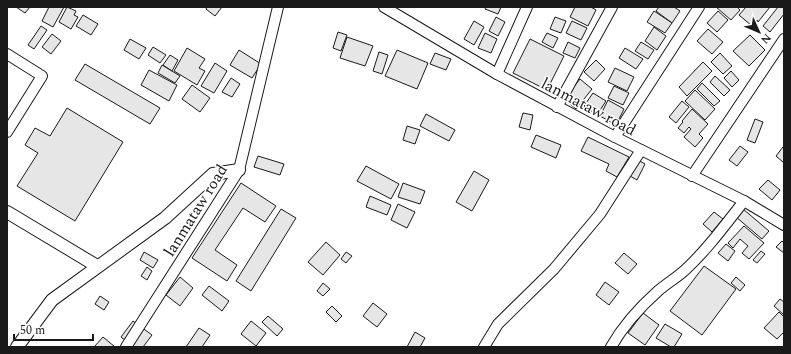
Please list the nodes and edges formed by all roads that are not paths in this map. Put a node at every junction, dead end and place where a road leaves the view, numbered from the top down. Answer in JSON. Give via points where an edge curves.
{"nodes":[{"id":1,"x":278,"y":7,"type":"edge"},
{"id":2,"x":384,"y":7,"type":"edge"},
{"id":3,"x":527,"y":7,"type":"edge"},
{"id":4,"x":612,"y":7,"type":"edge"},
{"id":5,"x":699,"y":7,"type":"edge"},
{"id":6,"x":784,"y":39,"type":"edge"},
{"id":7,"x":7,"y":54,"type":"edge"},
{"id":8,"x":497,"y":74,"type":"junction"},
{"id":9,"x":557,"y":107,"type":"junction"},
{"id":10,"x":7,"y":132,"type":"edge"},
{"id":11,"x":616,"y":137,"type":"junction"},
{"id":12,"x":641,"y":150,"type":"junction"},
{"id":13,"x":238,"y":170,"type":"junction"},
{"id":14,"x":692,"y":176,"type":"junction"},
{"id":15,"x":744,"y":201,"type":"junction"},
{"id":16,"x":7,"y":212,"type":"edge"},
{"id":17,"x":784,"y":225,"type":"edge"},
{"id":18,"x":97,"y":266,"type":"junction"},
{"id":19,"x":17,"y":347,"type":"edge"},
{"id":20,"x":126,"y":347,"type":"edge"},
{"id":21,"x":484,"y":347,"type":"edge"},
{"id":22,"x":611,"y":347,"type":"edge"}],
"edges":[{"from":1,"to":13,"type":"street","name":"lanmataw road"},
{"from":2,"to":8,"type":"street","name":"lanmataw road"},
{"from":3,"to":8,"type":"street"},
{"from":4,"to":9,"type":"street"},
{"from":5,"to":11,"type":"street"},
{"from":6,"to":14,"type":"street"},
{"from":7,"to":10,"type":"street","via":[[42,76]]},
{"from":8,"to":9,"type":"street","name":"lanmataw road"},
{"from":9,"to":11,"type":"street","name":"lanmataw road"},
{"from":11,"to":12,"type":"street","name":"lanmataw road"},
{"from":12,"to":14,"type":"street","name":"lanmataw road"},
{"from":12,"to":21,"type":"street","via":[[600,214],[554,269],[498,324]]},
{"from":13,"to":18,"type":"street","via":[[213,174],[165,218]]},
{"from":13,"to":20,"type":"street","name":"lanmataw road"},
{"from":14,"to":15,"type":"street","name":"lanmataw road"},
{"from":15,"to":17,"type":"street","name":"lanmataw road"},
{"from":15,"to":22,"type":"street","via":[[707,249],[640,308]]},
{"from":16,"to":18,"type":"street"},
{"from":18,"to":19,"type":"street","via":[[52,300]]}]}
